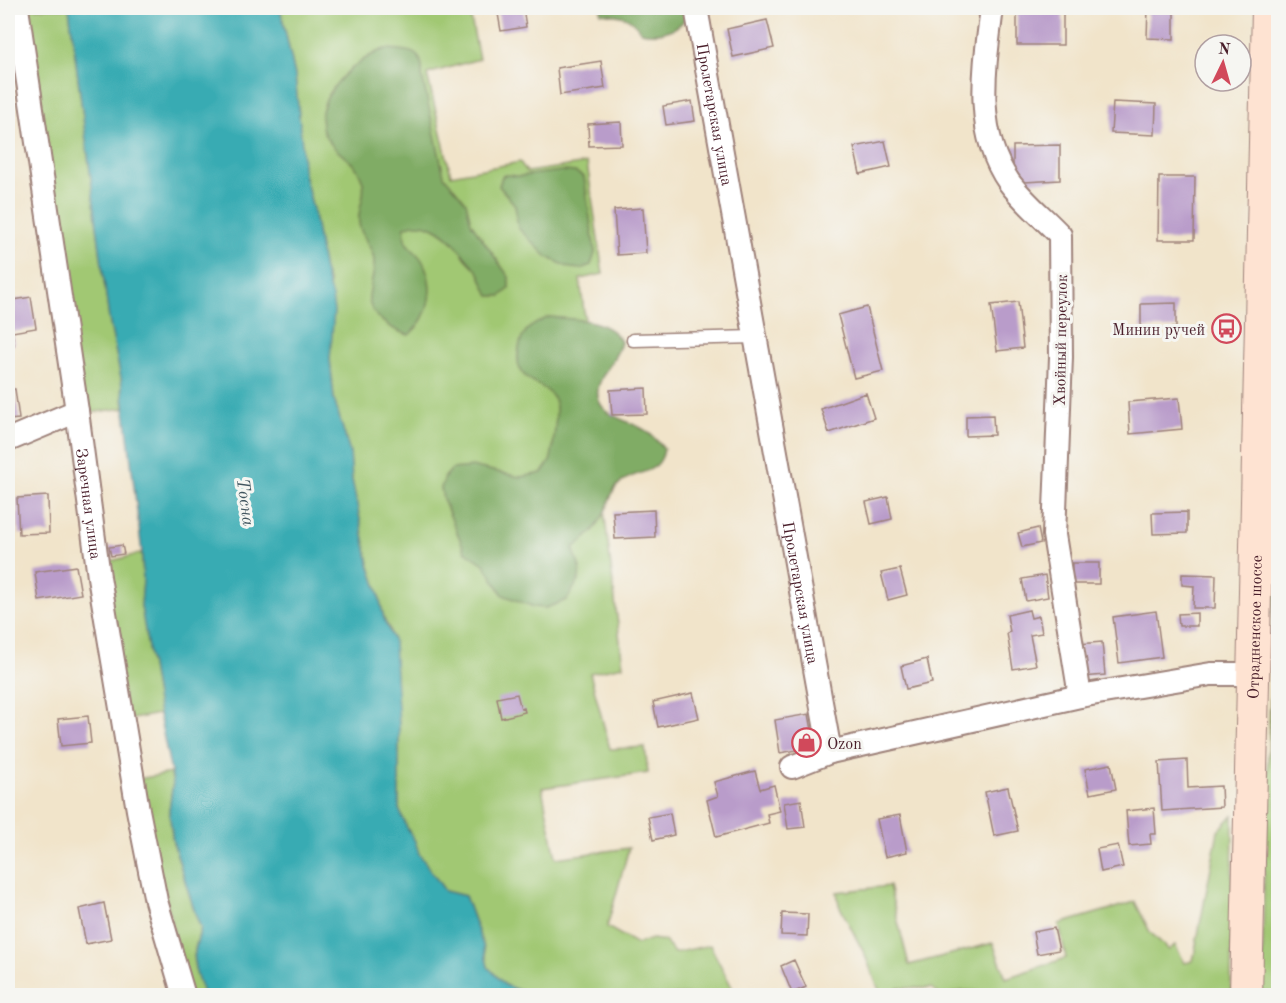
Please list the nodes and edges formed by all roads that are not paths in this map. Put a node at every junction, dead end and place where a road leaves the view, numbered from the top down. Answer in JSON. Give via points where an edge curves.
{"nodes":[{"id":1,"x":16,"y":8,"type":"edge"},
{"id":2,"x":696,"y":8,"type":"edge"},
{"id":3,"x":992,"y":8,"type":"edge"},
{"id":4,"x":1268,"y":8,"type":"edge"},
{"id":5,"x":756,"y":337,"type":"junction"},
{"id":6,"x":633,"y":340,"type":"dead end"},
{"id":7,"x":77,"y":411,"type":"junction"},
{"id":8,"x":8,"y":440,"type":"edge"},
{"id":9,"x":1254,"y":674,"type":"junction"},
{"id":10,"x":1080,"y":696,"type":"junction"},
{"id":11,"x":830,"y":752,"type":"junction"},
{"id":12,"x":792,"y":767,"type":"dead end"},
{"id":13,"x":184,"y":996,"type":"edge"},
{"id":14,"x":1246,"y":996,"type":"edge"}],
"edges":[{"from":1,"to":7,"type":"street","name":"Заречная улица"},
{"from":2,"to":5,"type":"street","name":"Пролетарская улица"},
{"from":3,"to":10,"type":"street","name":"Хвойный переулок","via":[[985,68],[985,119],[993,150],[1009,182],[1060,235],[1061,357],[1054,535]]},
{"from":4,"to":9,"type":"main road","name":"Отрадненское шоссе"},
{"from":5,"to":6,"type":"lane"},
{"from":5,"to":11,"type":"street","name":"Пролетарская улица"},
{"from":7,"to":8,"type":"street"},
{"from":7,"to":13,"type":"street","name":"Заречная улица","via":[[99,577],[138,810],[156,901]]},
{"from":9,"to":10,"type":"street","via":[[1211,674]]},
{"from":9,"to":14,"type":"main road","name":"Отрадненское шоссе"},
{"from":10,"to":11,"type":"street"},
{"from":11,"to":12,"type":"street"}]}
